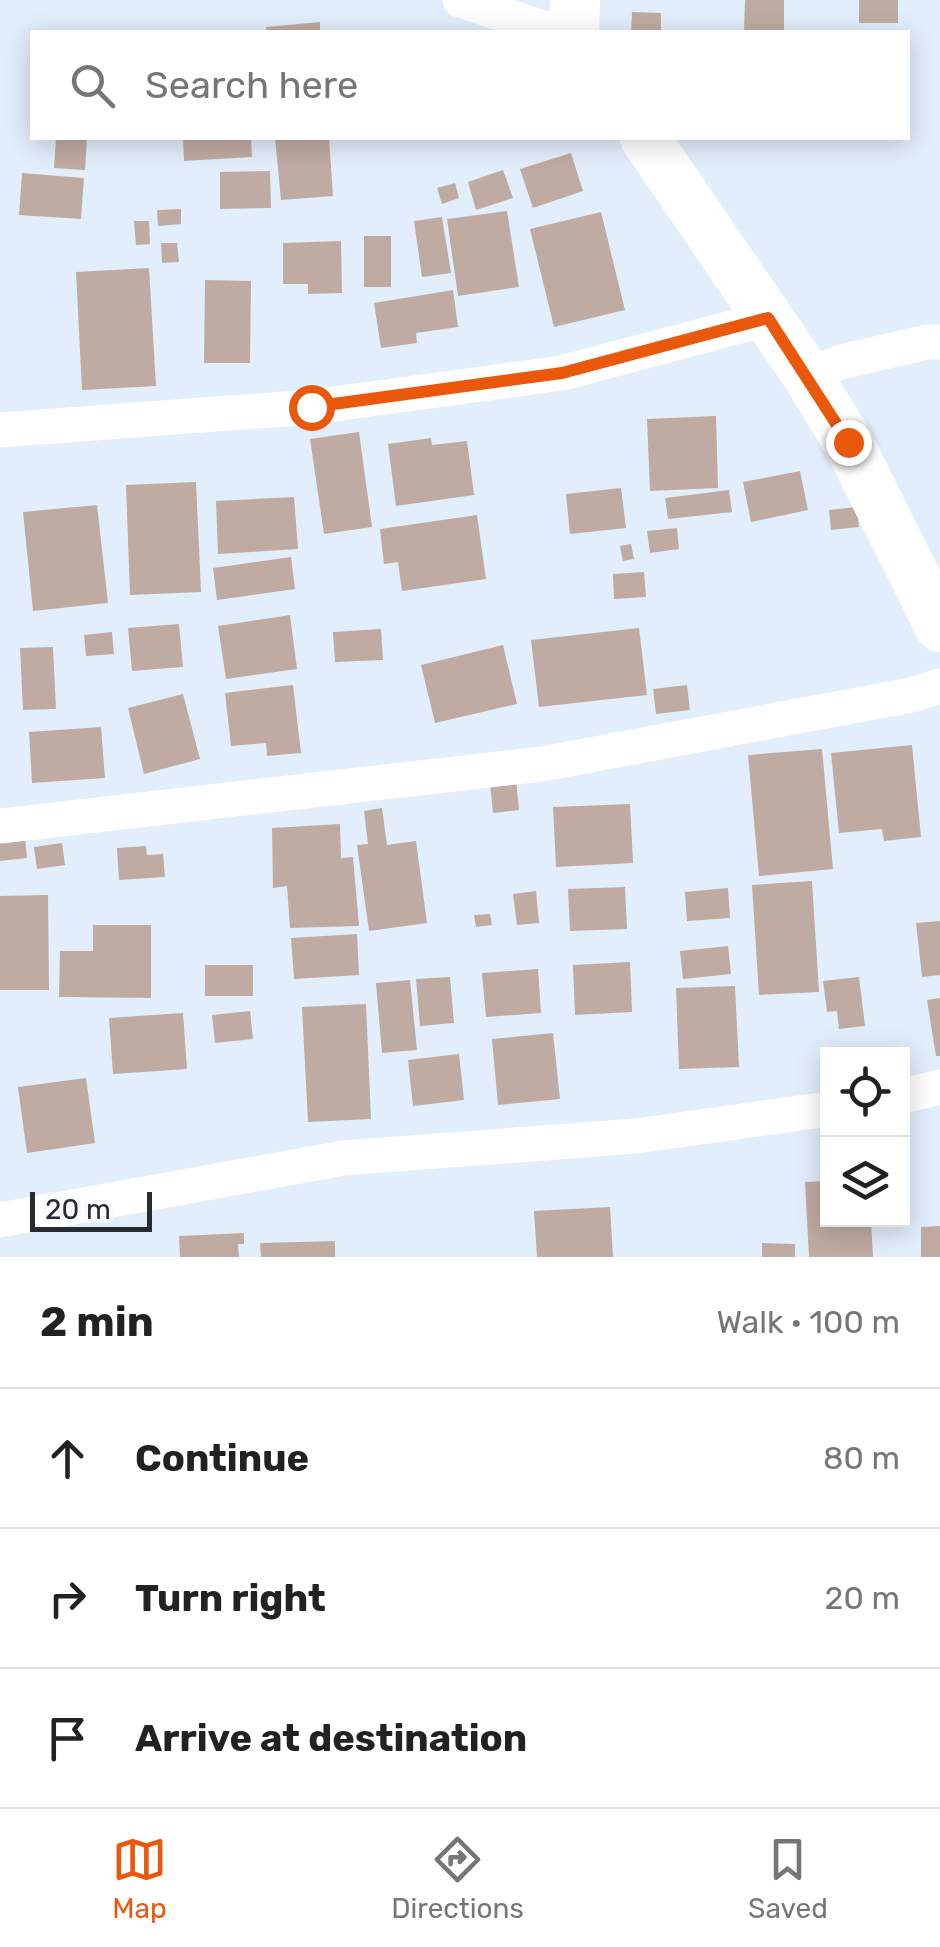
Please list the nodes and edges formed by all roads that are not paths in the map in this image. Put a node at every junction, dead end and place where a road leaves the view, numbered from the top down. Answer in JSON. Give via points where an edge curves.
{"nodes":[{"id":1,"x":460,"y":0,"type":"edge"},
{"id":2,"x":576,"y":0,"type":"edge"},
{"id":3,"x":549,"y":30,"type":"edge"},
{"id":4,"x":574,"y":30,"type":"edge"},
{"id":5,"x":646,"y":140,"type":"edge"},
{"id":6,"x":768,"y":318,"type":"junction"},
{"id":7,"x":940,"y":342,"type":"edge"},
{"id":8,"x":807,"y":375,"type":"junction"},
{"id":9,"x":0,"y":430,"type":"edge"},
{"id":10,"x":940,"y":627,"type":"edge"},
{"id":11,"x":940,"y":686,"type":"edge"},
{"id":12,"x":0,"y":826,"type":"edge"},
{"id":13,"x":940,"y":1087,"type":"edge"},
{"id":14,"x":910,"y":1094,"type":"edge"},
{"id":15,"x":820,"y":1110,"type":"edge"},
{"id":16,"x":0,"y":1220,"type":"edge"}],
"edges":[{"from":1,"to":3,"type":"street"},
{"from":2,"to":4,"type":"street"},
{"from":5,"to":6,"type":"street"},
{"from":6,"to":8,"type":"street"},
{"from":6,"to":9,"type":"street","via":[[562,373],[311,407]]},
{"from":7,"to":8,"type":"street"},
{"from":8,"to":10,"type":"street"},
{"from":11,"to":12,"type":"street","via":[[542,764]]},
{"from":13,"to":14,"type":"street"},
{"from":15,"to":16,"type":"street","via":[[636,1136],[344,1158]]}]}
